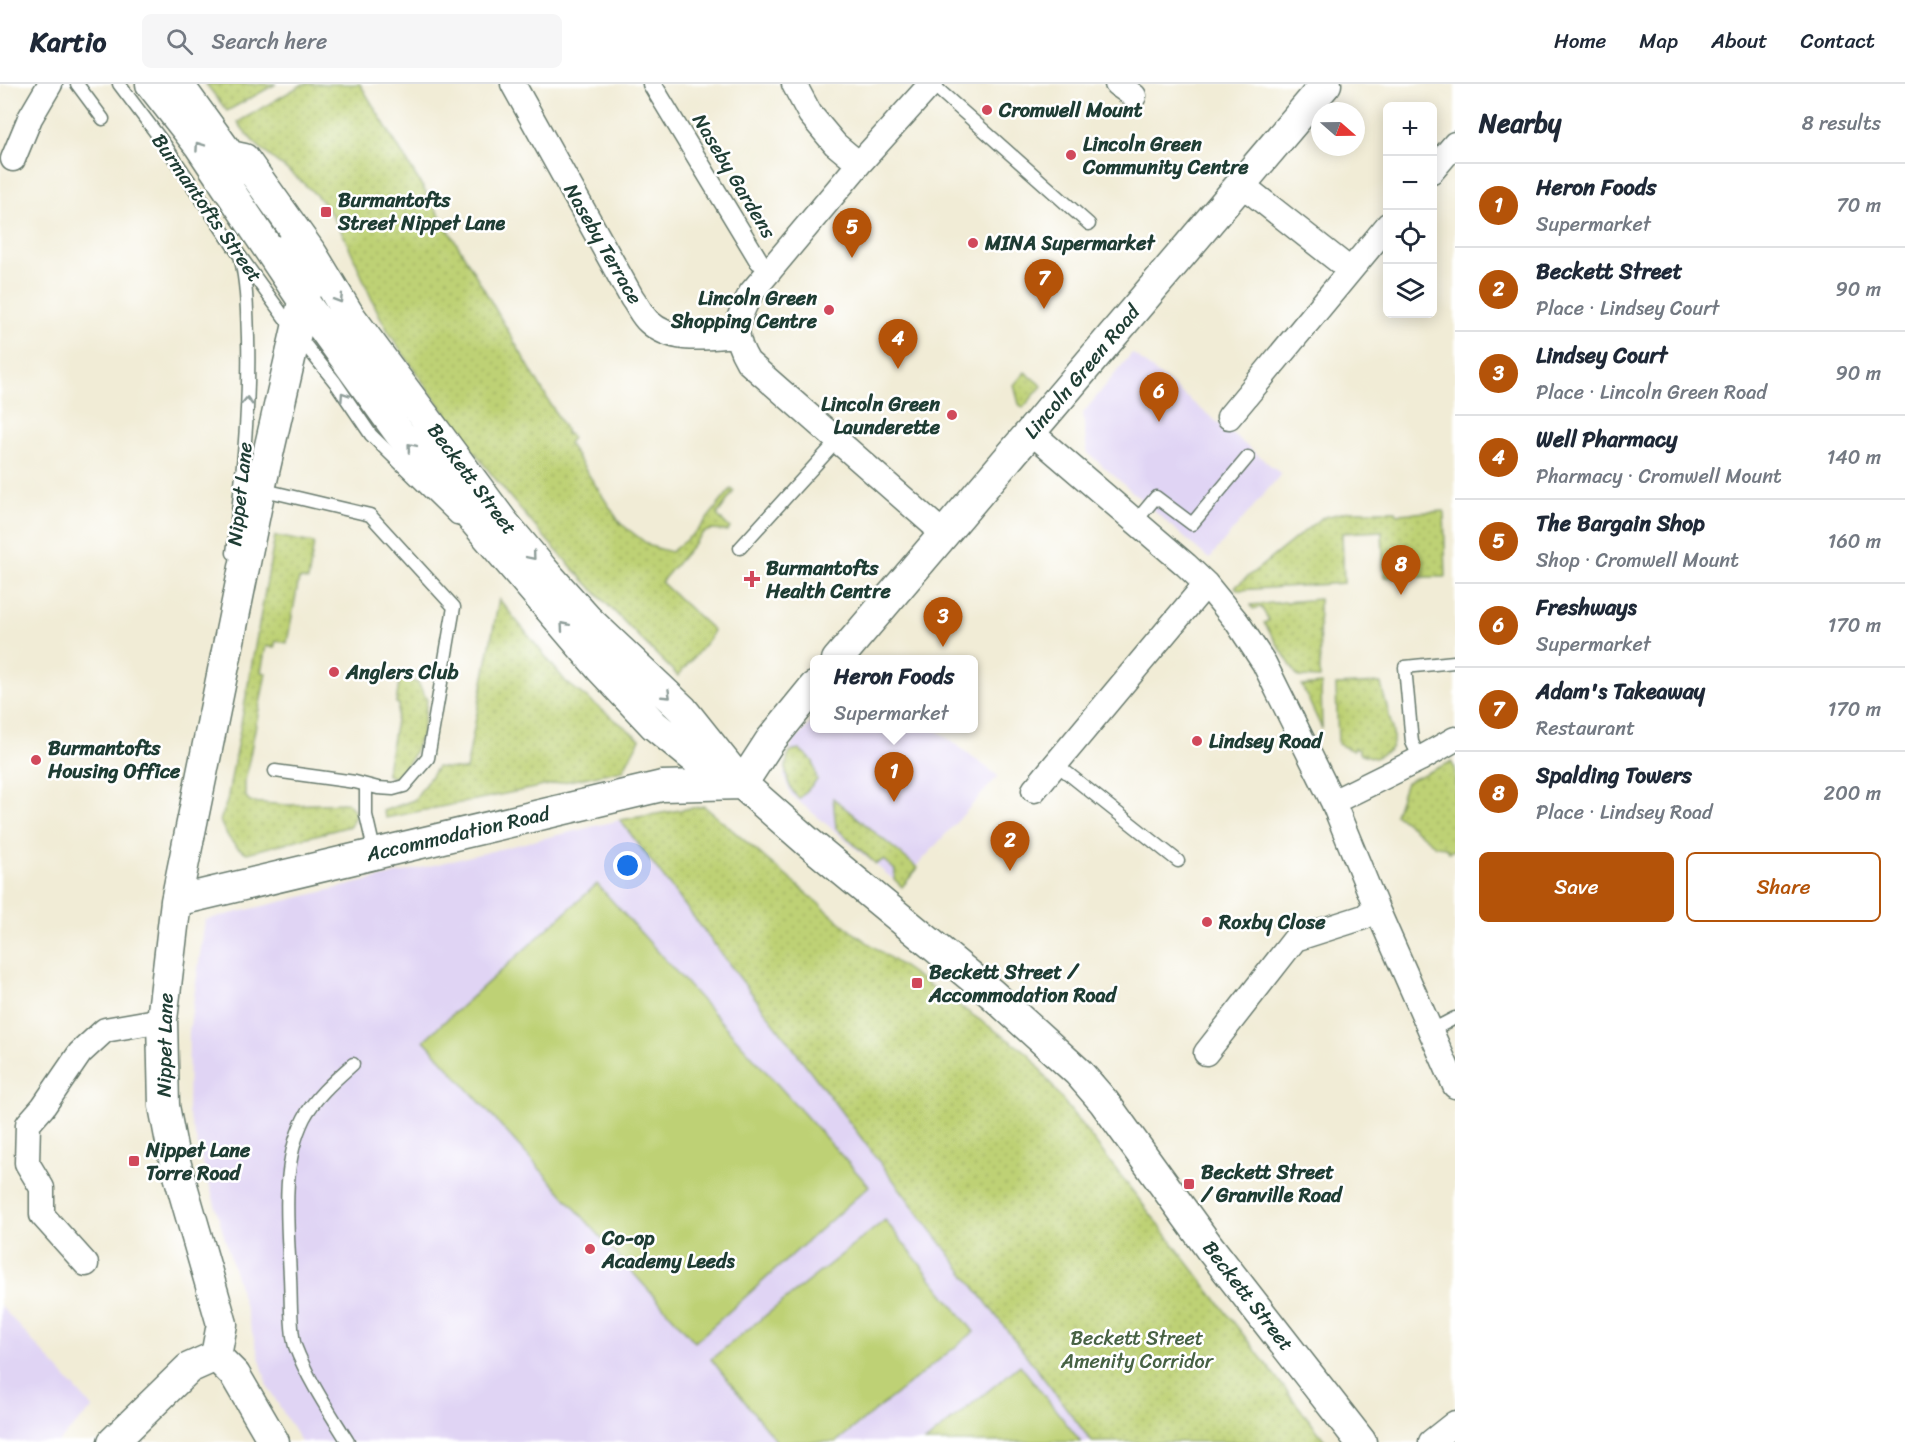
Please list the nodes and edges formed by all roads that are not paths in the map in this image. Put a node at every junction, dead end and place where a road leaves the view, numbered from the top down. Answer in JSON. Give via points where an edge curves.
{"nodes":[{"id":1,"x":50,"y":84,"type":"edge"},
{"id":2,"x":77,"y":84,"type":"edge"},
{"id":3,"x":120,"y":84,"type":"edge"},
{"id":4,"x":151,"y":84,"type":"edge"},
{"id":5,"x":178,"y":84,"type":"edge"},
{"id":6,"x":513,"y":84,"type":"edge"},
{"id":7,"x":652,"y":84,"type":"edge"},
{"id":8,"x":794,"y":84,"type":"edge"},
{"id":9,"x":932,"y":84,"type":"edge"},
{"id":10,"x":1326,"y":84,"type":"edge"},
{"id":11,"x":103,"y":119,"type":"dead end"},
{"id":12,"x":1455,"y":144,"type":"edge"},
{"id":13,"x":230,"y":156,"type":"junction"},
{"id":14,"x":13,"y":159,"type":"dead end"},
{"id":15,"x":859,"y":164,"type":"junction"},
{"id":16,"x":1437,"y":165,"type":"edge"},
{"id":17,"x":1242,"y":184,"type":"junction"},
{"id":18,"x":1089,"y":224,"type":"dead end"},
{"id":19,"x":1383,"y":231,"type":"edge"},
{"id":20,"x":240,"y":256,"type":"junction"},
{"id":21,"x":759,"y":261,"type":"dead end"},
{"id":22,"x":1350,"y":270,"type":"junction"},
{"id":23,"x":302,"y":299,"type":"junction"},
{"id":24,"x":737,"y":335,"type":"junction"},
{"id":25,"x":291,"y":346,"type":"junction"},
{"id":26,"x":1229,"y":417,"type":"dead end"},
{"id":27,"x":1031,"y":432,"type":"junction"},
{"id":28,"x":838,"y":440,"type":"junction"},
{"id":29,"x":1248,"y":458,"type":"dead end"},
{"id":30,"x":260,"y":489,"type":"junction"},
{"id":31,"x":1136,"y":521,"type":"junction"},
{"id":32,"x":944,"y":534,"type":"junction"},
{"id":33,"x":740,"y":548,"type":"dead end"},
{"id":34,"x":517,"y":572,"type":"junction"},
{"id":35,"x":1206,"y":584,"type":"junction"},
{"id":36,"x":841,"y":655,"type":"edge"},
{"id":37,"x":1454,"y":662,"type":"edge"},
{"id":38,"x":810,"y":692,"type":"edge"},
{"id":39,"x":210,"y":731,"type":"junction"},
{"id":40,"x":1455,"y":739,"type":"edge"},
{"id":41,"x":1420,"y":759,"type":"junction"},
{"id":42,"x":1056,"y":764,"type":"junction"},
{"id":43,"x":275,"y":771,"type":"dead end"},
{"id":44,"x":366,"y":784,"type":"junction"},
{"id":45,"x":742,"y":784,"type":"junction"},
{"id":46,"x":1034,"y":790,"type":"dead end"},
{"id":47,"x":1333,"y":802,"type":"junction"},
{"id":48,"x":375,"y":854,"type":"junction"},
{"id":49,"x":1178,"y":861,"type":"dead end"},
{"id":50,"x":176,"y":901,"type":"junction"},
{"id":51,"x":1376,"y":907,"type":"junction"},
{"id":52,"x":1455,"y":1018,"type":"edge"},
{"id":53,"x":162,"y":1020,"type":"junction"},
{"id":54,"x":1432,"y":1030,"type":"junction"},
{"id":55,"x":1206,"y":1053,"type":"dead end"},
{"id":56,"x":353,"y":1064,"type":"dead end"},
{"id":57,"x":1455,"y":1086,"type":"edge"},
{"id":58,"x":86,"y":1264,"type":"dead end"},
{"id":59,"x":216,"y":1356,"type":"junction"},
{"id":60,"x":1455,"y":1423,"type":"edge"},
{"id":61,"x":113,"y":1442,"type":"edge"},
{"id":62,"x":274,"y":1442,"type":"edge"},
{"id":63,"x":348,"y":1442,"type":"edge"},
{"id":64,"x":1361,"y":1442,"type":"edge"},
{"id":65,"x":1431,"y":1442,"type":"edge"}],
"edges":[{"from":1,"to":14,"type":"street"},
{"from":2,"to":11,"type":"lane"},
{"from":3,"to":20,"type":"lane","name":"Burmantofts Street"},
{"from":23,"to":4,"type":"street","name":"Burmantofts Street","one_way":true,"via":[[199,145]]},
{"from":5,"to":13,"type":"street","name":"Burmantofts Street"},
{"from":6,"to":24,"type":"street","name":"Naseby Terrace","via":[[648,321],[667,334],[691,338]]},
{"from":7,"to":21,"type":"street","name":"Naseby Gardens"},
{"from":8,"to":15,"type":"street","via":[[810,114]]},
{"from":9,"to":15,"type":"street"},
{"from":9,"to":18,"type":"lane"},
{"from":10,"to":17,"type":"street","name":"Lincoln Green Road"},
{"from":12,"to":16,"type":"street"},
{"from":13,"to":23,"type":"street","name":"Burmantofts Street","via":[[229,169],[304,276],[306,290]]},
{"from":13,"to":45,"type":"street","name":"Beckett Street","one_way":true,"via":[[244,159],[251,168],[312,254],[349,315],[503,522],[588,620],[683,710]]},
{"from":15,"to":24,"type":"street","via":[[751,293],[739,315]]},
{"from":17,"to":22,"type":"street"},
{"from":17,"to":27,"type":"street","name":"Lincoln Green Road"},
{"from":19,"to":22,"type":"street"},
{"from":20,"to":25,"type":"lane","name":"Burmantofts Street"},
{"from":39,"to":20,"type":"lane","name":"Nippet Lane","one_way":true,"via":[[246,448],[248,345],[246,285]]},
{"from":22,"to":26,"type":"street"},
{"from":23,"to":25,"type":"street","name":"Burmantofts Street"},
{"from":34,"to":23,"type":"street","name":"Beckett Street","one_way":true,"via":[[400,434]]},
{"from":24,"to":28,"type":"street","via":[[748,362]]},
{"from":25,"to":30,"type":"street","name":"Nippet Lane"},
{"from":34,"to":25,"type":"lane","name":"Beckett Street","one_way":true,"via":[[439,504],[371,435],[335,382]]},
{"from":27,"to":31,"type":"street"},
{"from":27,"to":32,"type":"street","name":"Lincoln Green Road"},
{"from":28,"to":32,"type":"street"},
{"from":28,"to":33,"type":"lane"},
{"from":29,"to":31,"type":"lane","via":[[1192,524],[1156,497]]},
{"from":30,"to":39,"type":"street","name":"Nippet Lane"},
{"from":30,"to":44,"type":"lane","via":[[370,515],[454,607],[428,758],[404,786],[393,789]]},
{"from":31,"to":35,"type":"street"},
{"from":32,"to":36,"type":"street","name":"Lincoln Green Road"},
{"from":45,"to":34,"type":"street","name":"Beckett Street","one_way":true,"via":[[693,757],[654,725]]},
{"from":35,"to":42,"type":"street"},
{"from":35,"to":47,"type":"street","via":[[1264,663]]},
{"from":37,"to":41,"type":"lane","via":[[1405,667],[1412,742]]},
{"from":38,"to":45,"type":"street","via":[[770,741]]},
{"from":39,"to":50,"type":"street","name":"Nippet Lane"},
{"from":40,"to":41,"type":"street"},
{"from":41,"to":47,"type":"street"},
{"from":42,"to":46,"type":"street"},
{"from":42,"to":49,"type":"lane"},
{"from":43,"to":44,"type":"lane"},
{"from":44,"to":48,"type":"lane","via":[[366,815]]},
{"from":45,"to":48,"type":"street","name":"Accommodation Road","via":[[662,786]]},
{"from":45,"to":64,"type":"street","name":"Beckett Street","via":[[992,994],[1078,1072]]},
{"from":47,"to":51,"type":"street"},
{"from":48,"to":50,"type":"street","name":"Accommodation Road"},
{"from":50,"to":53,"type":"street","name":"Nippet Lane"},
{"from":51,"to":54,"type":"street"},
{"from":51,"to":55,"type":"street","via":[[1364,917],[1295,939]]},
{"from":52,"to":54,"type":"lane"},
{"from":53,"to":58,"type":"street","via":[[105,1030],[80,1053],[28,1124],[27,1163],[42,1188],[42,1215]]},
{"from":53,"to":59,"type":"street","name":"Nippet Lane","via":[[164,1106],[174,1158],[222,1324]]},
{"from":54,"to":57,"type":"street"},
{"from":56,"to":63,"type":"lane","via":[[324,1091],[304,1118],[289,1176],[288,1223],[294,1343]]},
{"from":59,"to":61,"type":"street","via":[[189,1368]]},
{"from":59,"to":62,"type":"street","via":[[235,1375]]},
{"from":60,"to":65,"type":"street"}]}
